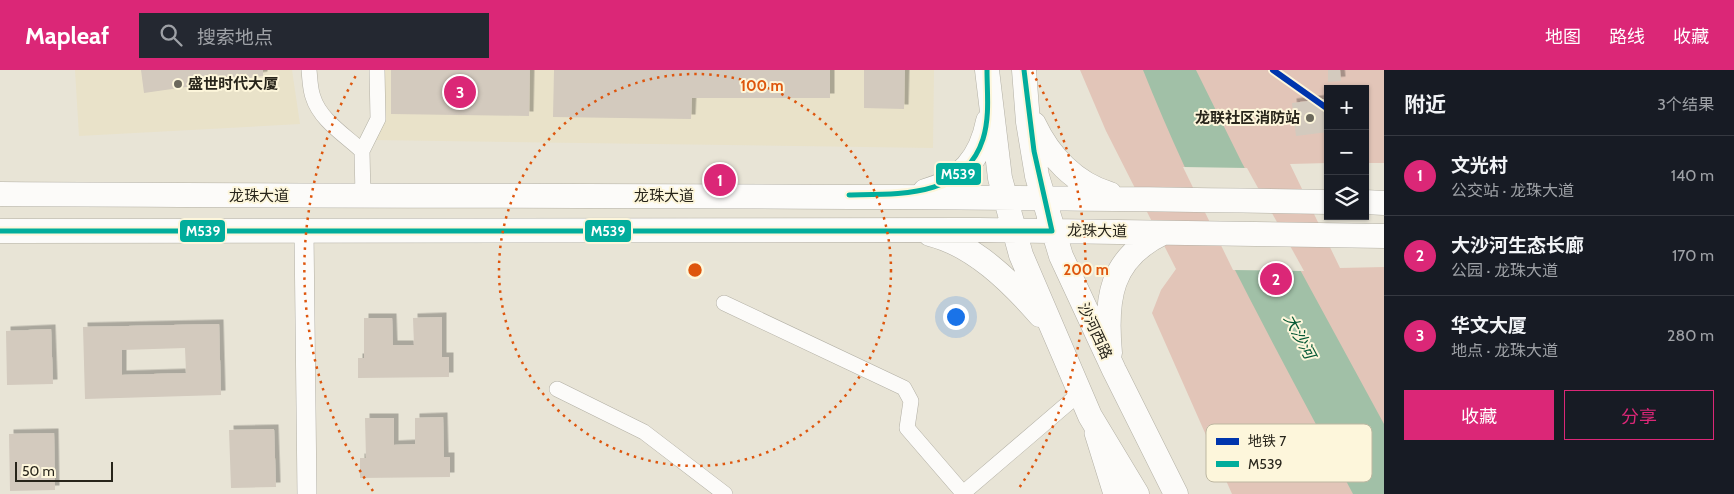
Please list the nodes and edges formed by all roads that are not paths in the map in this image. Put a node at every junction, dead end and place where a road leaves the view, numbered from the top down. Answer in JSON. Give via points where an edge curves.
{"nodes":[{"id":1,"x":309,"y":70,"type":"edge"},
{"id":2,"x":377,"y":70,"type":"edge"},
{"id":3,"x":987,"y":70,"type":"edge"},
{"id":4,"x":1024,"y":70,"type":"edge"},
{"id":5,"x":989,"y":99,"type":"junction"},
{"id":6,"x":1027,"y":103,"type":"junction"},
{"id":7,"x":362,"y":151,"type":"junction"},
{"id":8,"x":0,"y":194,"type":"edge"},
{"id":9,"x":896,"y":195,"type":"junction"},
{"id":10,"x":1004,"y":196,"type":"junction"},
{"id":11,"x":363,"y":197,"type":"junction"},
{"id":12,"x":1042,"y":197,"type":"junction"},
{"id":13,"x":1123,"y":198,"type":"junction"},
{"id":14,"x":1324,"y":202,"type":"edge"},
{"id":15,"x":1369,"y":202,"type":"edge"},
{"id":16,"x":1384,"y":202,"type":"edge"},
{"id":17,"x":916,"y":230,"type":"junction"},
{"id":18,"x":1013,"y":230,"type":"junction"},
{"id":19,"x":0,"y":231,"type":"edge"},
{"id":20,"x":1052,"y":231,"type":"junction"},
{"id":21,"x":304,"y":232,"type":"junction"},
{"id":22,"x":1165,"y":232,"type":"junction"},
{"id":23,"x":1384,"y":236,"type":"edge"},
{"id":24,"x":724,"y":303,"type":"dead end"},
{"id":25,"x":1055,"y":337,"type":"junction"},
{"id":26,"x":1114,"y":370,"type":"junction"},
{"id":27,"x":557,"y":389,"type":"dead end"},
{"id":28,"x":1080,"y":393,"type":"junction"},
{"id":29,"x":1090,"y":416,"type":"junction"},
{"id":30,"x":307,"y":494,"type":"edge"},
{"id":31,"x":725,"y":494,"type":"edge"},
{"id":32,"x":962,"y":494,"type":"edge"},
{"id":33,"x":1114,"y":494,"type":"edge"},
{"id":34,"x":1137,"y":494,"type":"edge"},
{"id":35,"x":1176,"y":494,"type":"edge"}],
"edges":[{"from":1,"to":7,"type":"street","via":[[312,96],[318,110]]},
{"from":2,"to":7,"type":"street","via":[[378,119]]},
{"from":3,"to":5,"type":"main road"},
{"from":4,"to":6,"type":"main road","name":"沙河西路"},
{"from":5,"to":9,"type":"main road","via":[[984,138],[978,154],[965,171],[938,187]]},
{"from":5,"to":10,"type":"main road"},
{"from":6,"to":12,"type":"main road","name":"沙河西路"},
{"from":6,"to":13,"type":"main road","via":[[1043,142],[1065,168],[1100,191]]},
{"from":7,"to":11,"type":"street"},
{"from":8,"to":11,"type":"main road","name":"龙珠大道"},
{"from":9,"to":10,"type":"main road","name":"龙珠大道"},
{"from":9,"to":11,"type":"main road","name":"龙珠大道"},
{"from":10,"to":12,"type":"main road","name":"龙珠大道"},
{"from":10,"to":18,"type":"main road"},
{"from":12,"to":13,"type":"main road","name":"龙珠大道"},
{"from":12,"to":20,"type":"main road","name":"沙河西路"},
{"from":13,"to":14,"type":"main road","name":"龙珠大道"},
{"from":15,"to":16,"type":"main road"},
{"from":17,"to":18,"type":"main road","name":"龙珠大道"},
{"from":17,"to":21,"type":"main road","name":"龙珠大道"},
{"from":17,"to":25,"type":"main road","via":[[960,246],[994,270],[1034,308]]},
{"from":18,"to":20,"type":"main road","name":"龙珠大道"},
{"from":18,"to":25,"type":"main road"},
{"from":19,"to":21,"type":"main road","name":"龙珠大道"},
{"from":20,"to":22,"type":"main road","name":"龙珠大道"},
{"from":20,"to":26,"type":"main road","name":"沙河西路"},
{"from":21,"to":30,"type":"street"},
{"from":22,"to":23,"type":"main road","name":"龙珠大道"},
{"from":22,"to":26,"type":"main road","via":[[1138,247],[1114,281],[1109,324]]},
{"from":24,"to":32,"type":"street","via":[[904,388],[911,400],[907,428]]},
{"from":25,"to":28,"type":"main road"},
{"from":26,"to":35,"type":"main road","name":"沙河西路"},
{"from":27,"to":31,"type":"street","via":[[644,432]]},
{"from":28,"to":29,"type":"main road"},
{"from":28,"to":32,"type":"street"},
{"from":29,"to":33,"type":"main road"},
{"from":29,"to":34,"type":"main road"}]}
